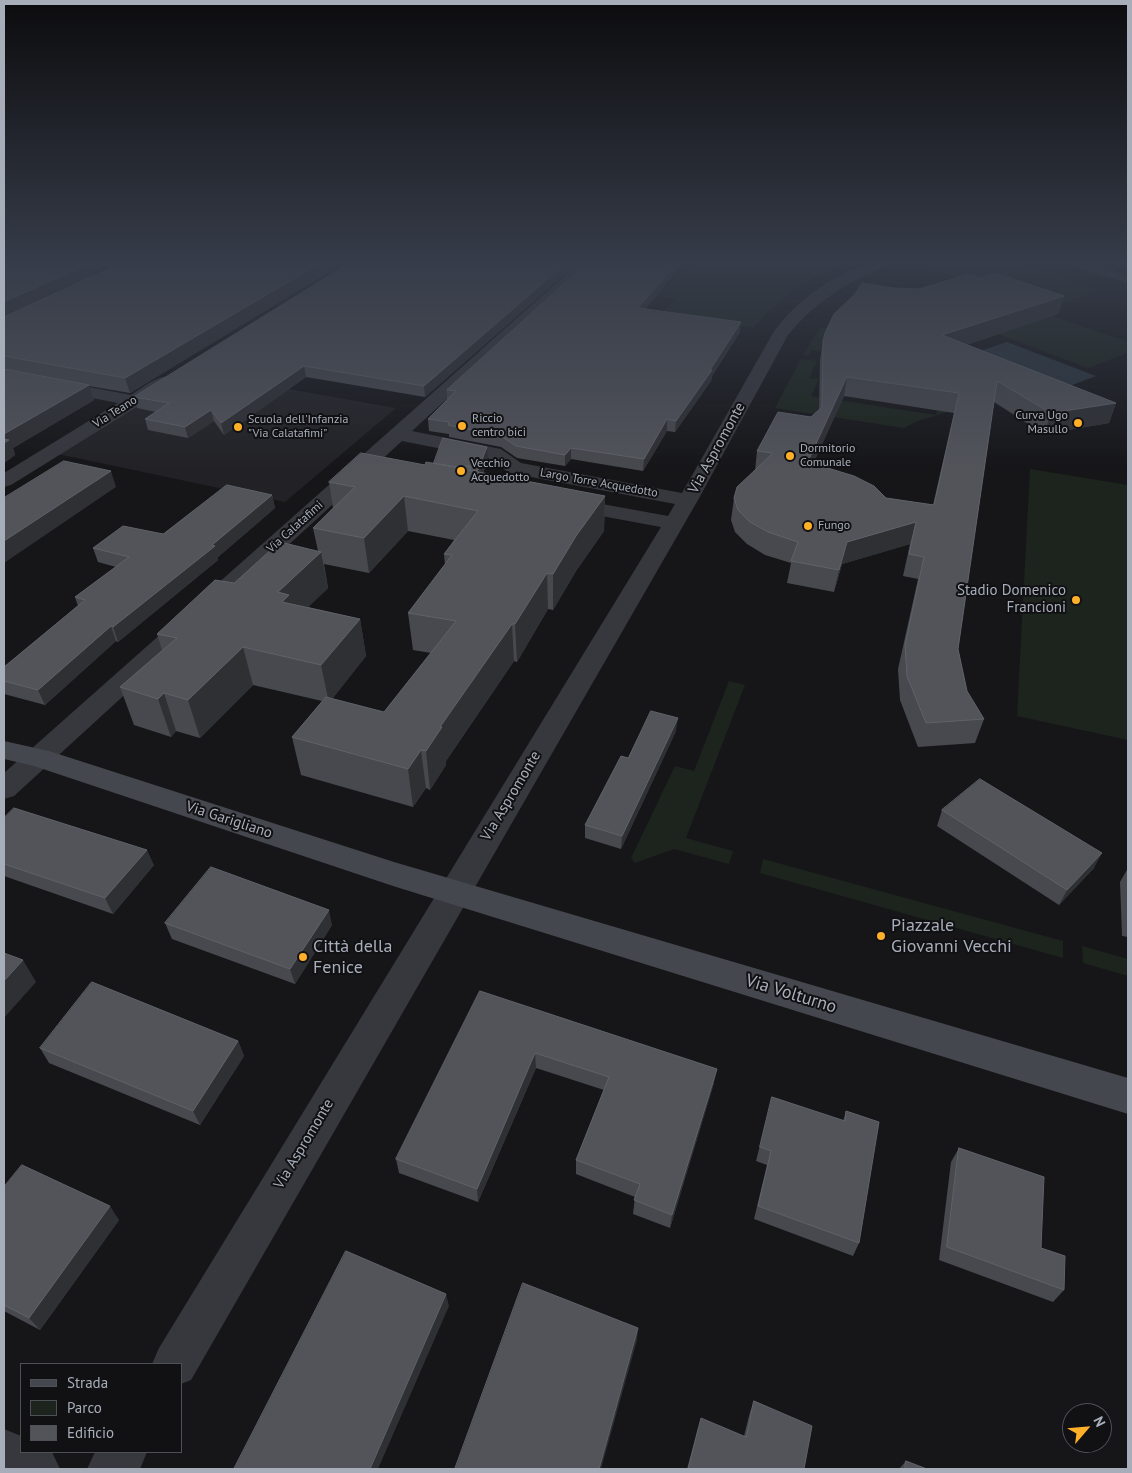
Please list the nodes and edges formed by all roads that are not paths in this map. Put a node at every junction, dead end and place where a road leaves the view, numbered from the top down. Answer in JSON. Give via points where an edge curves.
{"nodes":[{"id":1,"x":509,"y":333,"type":"edge"},
{"id":2,"x":782,"y":333,"type":"edge"},
{"id":3,"x":175,"y":375,"type":"edge"},
{"id":4,"x":4,"y":376,"type":"edge"},
{"id":5,"x":133,"y":401,"type":"junction"},
{"id":6,"x":396,"y":434,"type":"junction"},
{"id":7,"x":4,"y":481,"type":"edge"},
{"id":8,"x":688,"y":500,"type":"junction"},
{"id":9,"x":555,"y":501,"type":"edge"},
{"id":10,"x":673,"y":524,"type":"junction"},
{"id":11,"x":4,"y":750,"type":"edge"},
{"id":12,"x":39,"y":758,"type":"junction"},
{"id":13,"x":4,"y":789,"type":"edge"},
{"id":14,"x":454,"y":892,"type":"junction"},
{"id":15,"x":1128,"y":1096,"type":"edge"},
{"id":16,"x":175,"y":1363,"type":"edge"},
{"id":17,"x":4,"y":1453,"type":"edge"},
{"id":18,"x":122,"y":1453,"type":"edge"},
{"id":19,"x":35,"y":1469,"type":"edge"},
{"id":20,"x":112,"y":1469,"type":"edge"}],
"edges":[{"from":1,"to":6,"type":"street","name":"Via Calatafimi"},
{"from":2,"to":8,"type":"street","name":"Via Aspromonte"},
{"from":3,"to":5,"type":"street","name":"Via Teano"},
{"from":4,"to":5,"type":"street"},
{"from":5,"to":7,"type":"street","name":"Via Teano"},
{"from":6,"to":8,"type":"street","name":"Largo Torre Acquedotto","via":[[494,453],[515,468]]},
{"from":6,"to":12,"type":"street","name":"Via Calatafimi","via":[[362,476]]},
{"from":8,"to":10,"type":"street","name":"Via Aspromonte"},
{"from":9,"to":10,"type":"street","name":"Largo Torre Acquedotto"},
{"from":10,"to":14,"type":"street","name":"Via Aspromonte"},
{"from":11,"to":12,"type":"main road","name":"Via Garigliano"},
{"from":12,"to":13,"type":"street","name":"Via Calatafimi"},
{"from":12,"to":14,"type":"main road","name":"Via Garigliano"},
{"from":14,"to":15,"type":"main road","name":"Via Volturno"},
{"from":14,"to":16,"type":"street","name":"Via Aspromonte"},
{"from":17,"to":19,"type":"street"},
{"from":18,"to":20,"type":"street"}]}
